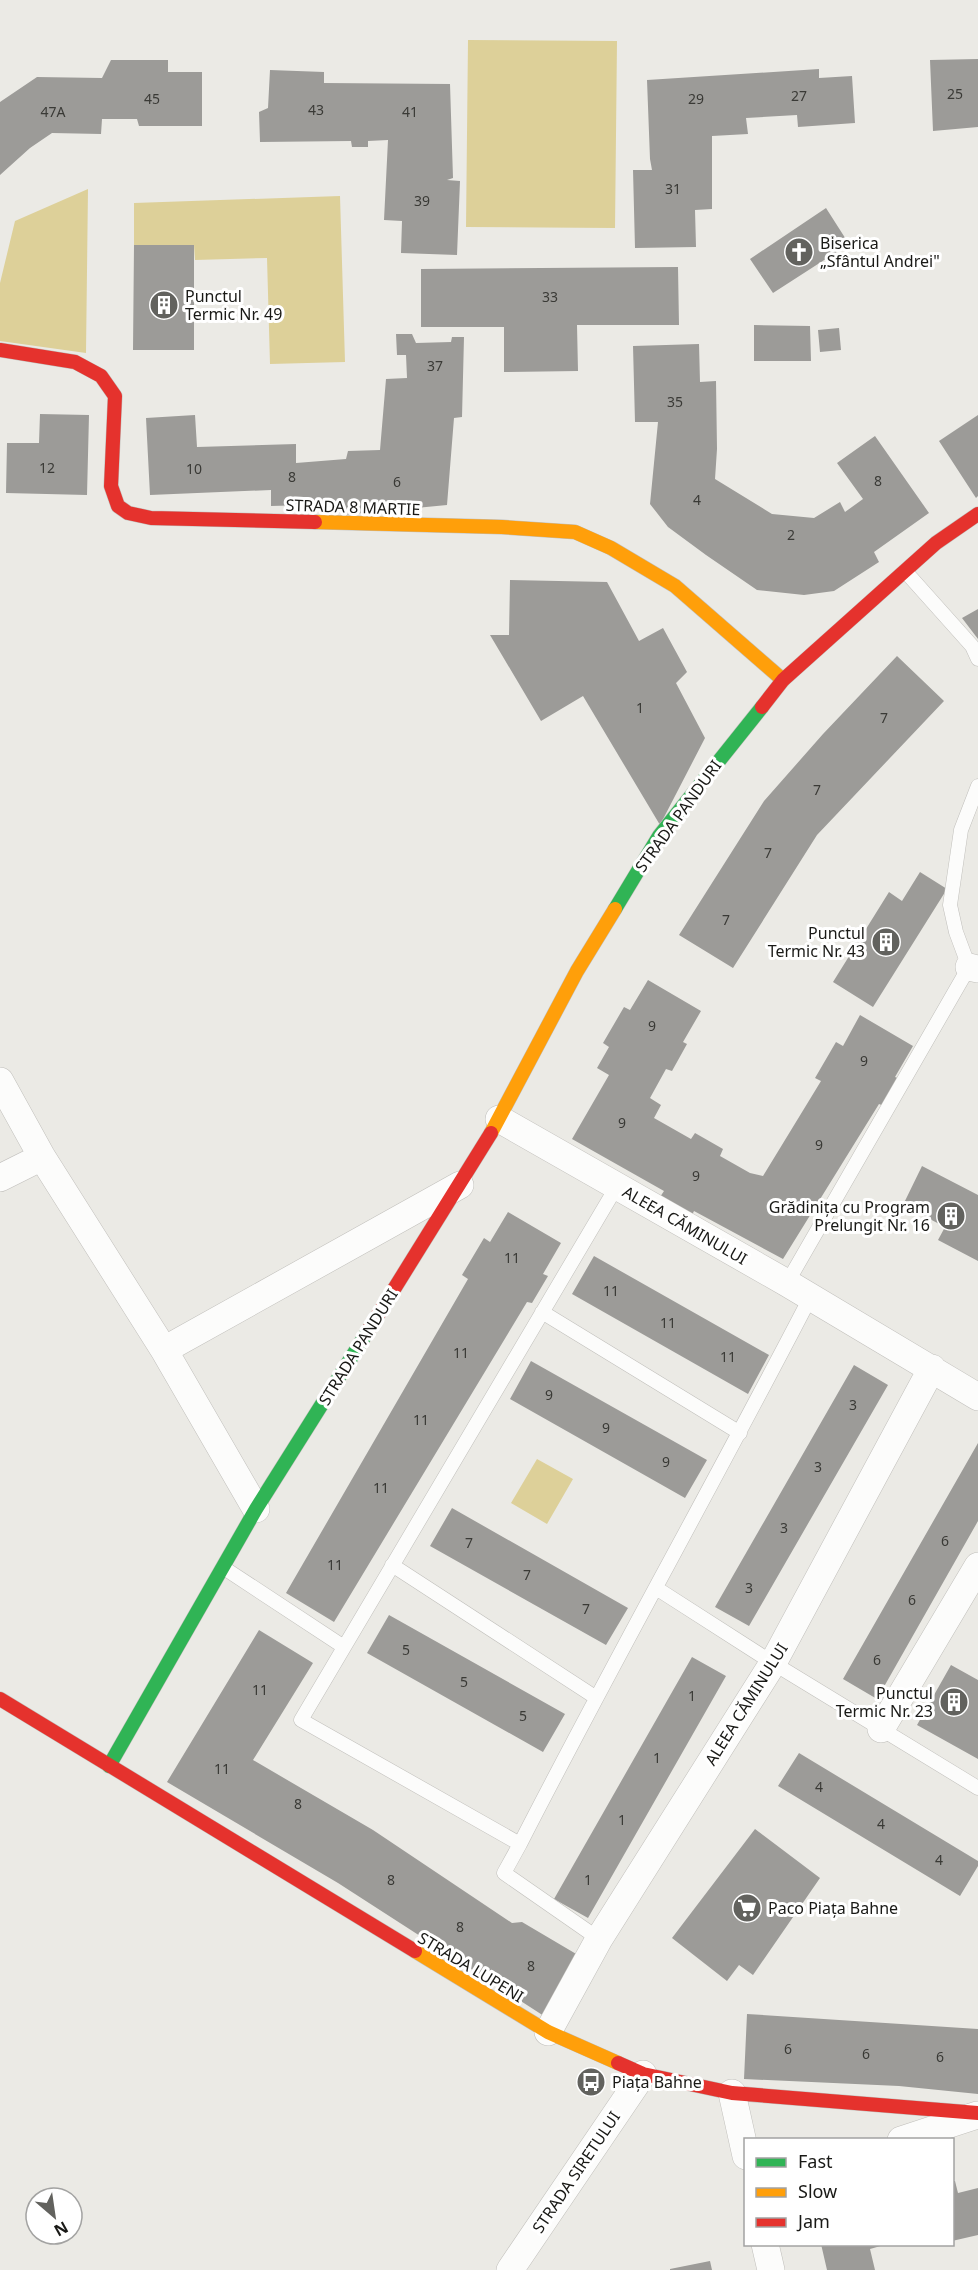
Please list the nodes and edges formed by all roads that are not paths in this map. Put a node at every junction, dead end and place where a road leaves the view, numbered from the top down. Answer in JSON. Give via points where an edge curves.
{"nodes":[{"id":1,"x":0,"y":350,"type":"edge"},
{"id":2,"x":978,"y":514,"type":"edge"},
{"id":3,"x":905,"y":570,"type":"junction"},
{"id":4,"x":978,"y":659,"type":"edge"},
{"id":5,"x":783,"y":680,"type":"junction"},
{"id":6,"x":978,"y":786,"type":"edge"},
{"id":7,"x":974,"y":968,"type":"edge"},
{"id":8,"x":0,"y":1081,"type":"edge"},
{"id":9,"x":499,"y":1119,"type":"junction"},
{"id":10,"x":42,"y":1157,"type":"junction"},
{"id":11,"x":0,"y":1178,"type":"edge"},
{"id":12,"x":460,"y":1185,"type":"junction"},
{"id":13,"x":617,"y":1186,"type":"junction"},
{"id":14,"x":787,"y":1282,"type":"junction"},
{"id":15,"x":811,"y":1296,"type":"junction"},
{"id":16,"x":542,"y":1312,"type":"junction"},
{"id":17,"x":164,"y":1350,"type":"junction"},
{"id":18,"x":932,"y":1368,"type":"junction"},
{"id":19,"x":978,"y":1396,"type":"edge"},
{"id":20,"x":740,"y":1433,"type":"junction"},
{"id":21,"x":256,"y":1509,"type":"junction"},
{"id":22,"x":392,"y":1565,"type":"junction"},
{"id":23,"x":978,"y":1566,"type":"edge"},
{"id":24,"x":224,"y":1568,"type":"junction"},
{"id":25,"x":656,"y":1588,"type":"junction"},
{"id":26,"x":344,"y":1647,"type":"junction"},
{"id":27,"x":773,"y":1663,"type":"junction"},
{"id":28,"x":595,"y":1697,"type":"junction"},
{"id":29,"x":0,"y":1699,"type":"edge"},
{"id":30,"x":881,"y":1729,"type":"junction"},
{"id":31,"x":109,"y":1766,"type":"junction"},
{"id":32,"x":978,"y":1788,"type":"edge"},
{"id":33,"x":520,"y":1844,"type":"junction"},
{"id":34,"x":599,"y":1939,"type":"junction"},
{"id":35,"x":548,"y":2032,"type":"junction"},
{"id":36,"x":643,"y":2074,"type":"junction"},
{"id":37,"x":732,"y":2093,"type":"junction"},
{"id":38,"x":978,"y":2114,"type":"edge"},
{"id":39,"x":904,"y":2138,"type":"edge"},
{"id":40,"x":744,"y":2147,"type":"edge"},
{"id":41,"x":765,"y":2246,"type":"edge"},
{"id":42,"x":510,"y":2270,"type":"edge"},
{"id":43,"x":771,"y":2270,"type":"edge"}],
"edges":[{"from":1,"to":5,"type":"street","name":"STRADA 8 MARTIE","via":[[75,362],[101,376],[115,396],[111,486],[118,506],[128,513],[152,518],[574,532],[611,548],[675,586]]},
{"from":2,"to":3,"type":"street","name":"STRADA PANDURI"},
{"from":3,"to":4,"type":"lane","via":[[972,646]]},
{"from":3,"to":5,"type":"street","name":"STRADA PANDURI"},
{"from":5,"to":9,"type":"street","name":"STRADA PANDURI","via":[[659,836],[577,971]]},
{"from":6,"to":7,"type":"lane","via":[[961,830],[950,905],[956,932]]},
{"from":7,"to":14,"type":"lane"},
{"from":8,"to":10,"type":"street"},
{"from":9,"to":12,"type":"street","name":"STRADA PANDURI"},
{"from":9,"to":13,"type":"street","name":"ALEEA CĂMINULUI"},
{"from":10,"to":11,"type":"street"},
{"from":10,"to":17,"type":"street"},
{"from":12,"to":17,"type":"street"},
{"from":12,"to":21,"type":"street","name":"STRADA PANDURI"},
{"from":13,"to":14,"type":"street","name":"ALEEA CĂMINULUI"},
{"from":13,"to":16,"type":"lane"},
{"from":14,"to":15,"type":"street","name":"ALEEA CĂMINULUI"},
{"from":15,"to":18,"type":"street","name":"ALEEA CĂMINULUI"},
{"from":15,"to":20,"type":"lane"},
{"from":16,"to":20,"type":"lane"},
{"from":16,"to":22,"type":"lane"},
{"from":17,"to":21,"type":"street"},
{"from":18,"to":19,"type":"street","name":"ALEEA CĂMINULUI"},
{"from":18,"to":27,"type":"street","name":"ALEEA CĂMINULUI"},
{"from":20,"to":25,"type":"lane"},
{"from":21,"to":24,"type":"street","name":"STRADA PANDURI"},
{"from":22,"to":26,"type":"lane"},
{"from":22,"to":28,"type":"lane"},
{"from":23,"to":30,"type":"street"},
{"from":24,"to":26,"type":"lane"},
{"from":24,"to":31,"type":"street","name":"STRADA PANDURI"},
{"from":25,"to":27,"type":"lane"},
{"from":25,"to":28,"type":"lane"},
{"from":26,"to":33,"type":"lane","via":[[301,1720]]},
{"from":27,"to":30,"type":"lane"},
{"from":27,"to":34,"type":"street","name":"ALEEA CĂMINULUI"},
{"from":28,"to":33,"type":"lane"},
{"from":29,"to":31,"type":"street","name":"STRADA LUPENI"},
{"from":30,"to":32,"type":"lane"},
{"from":31,"to":35,"type":"street","name":"STRADA LUPENI"},
{"from":33,"to":34,"type":"lane","via":[[504,1872]]},
{"from":34,"to":35,"type":"street","name":"ALEEA CĂMINULUI"},
{"from":35,"to":36,"type":"street","name":"STRADA LUPENI"},
{"from":36,"to":37,"type":"street","name":"STRADA LUPENI"},
{"from":36,"to":42,"type":"street","name":"STRADA SIRETULUI"},
{"from":37,"to":38,"type":"street","name":"STRADA LUPENI"},
{"from":37,"to":40,"type":"street"},
{"from":38,"to":39,"type":"street"},
{"from":41,"to":43,"type":"street"}]}
